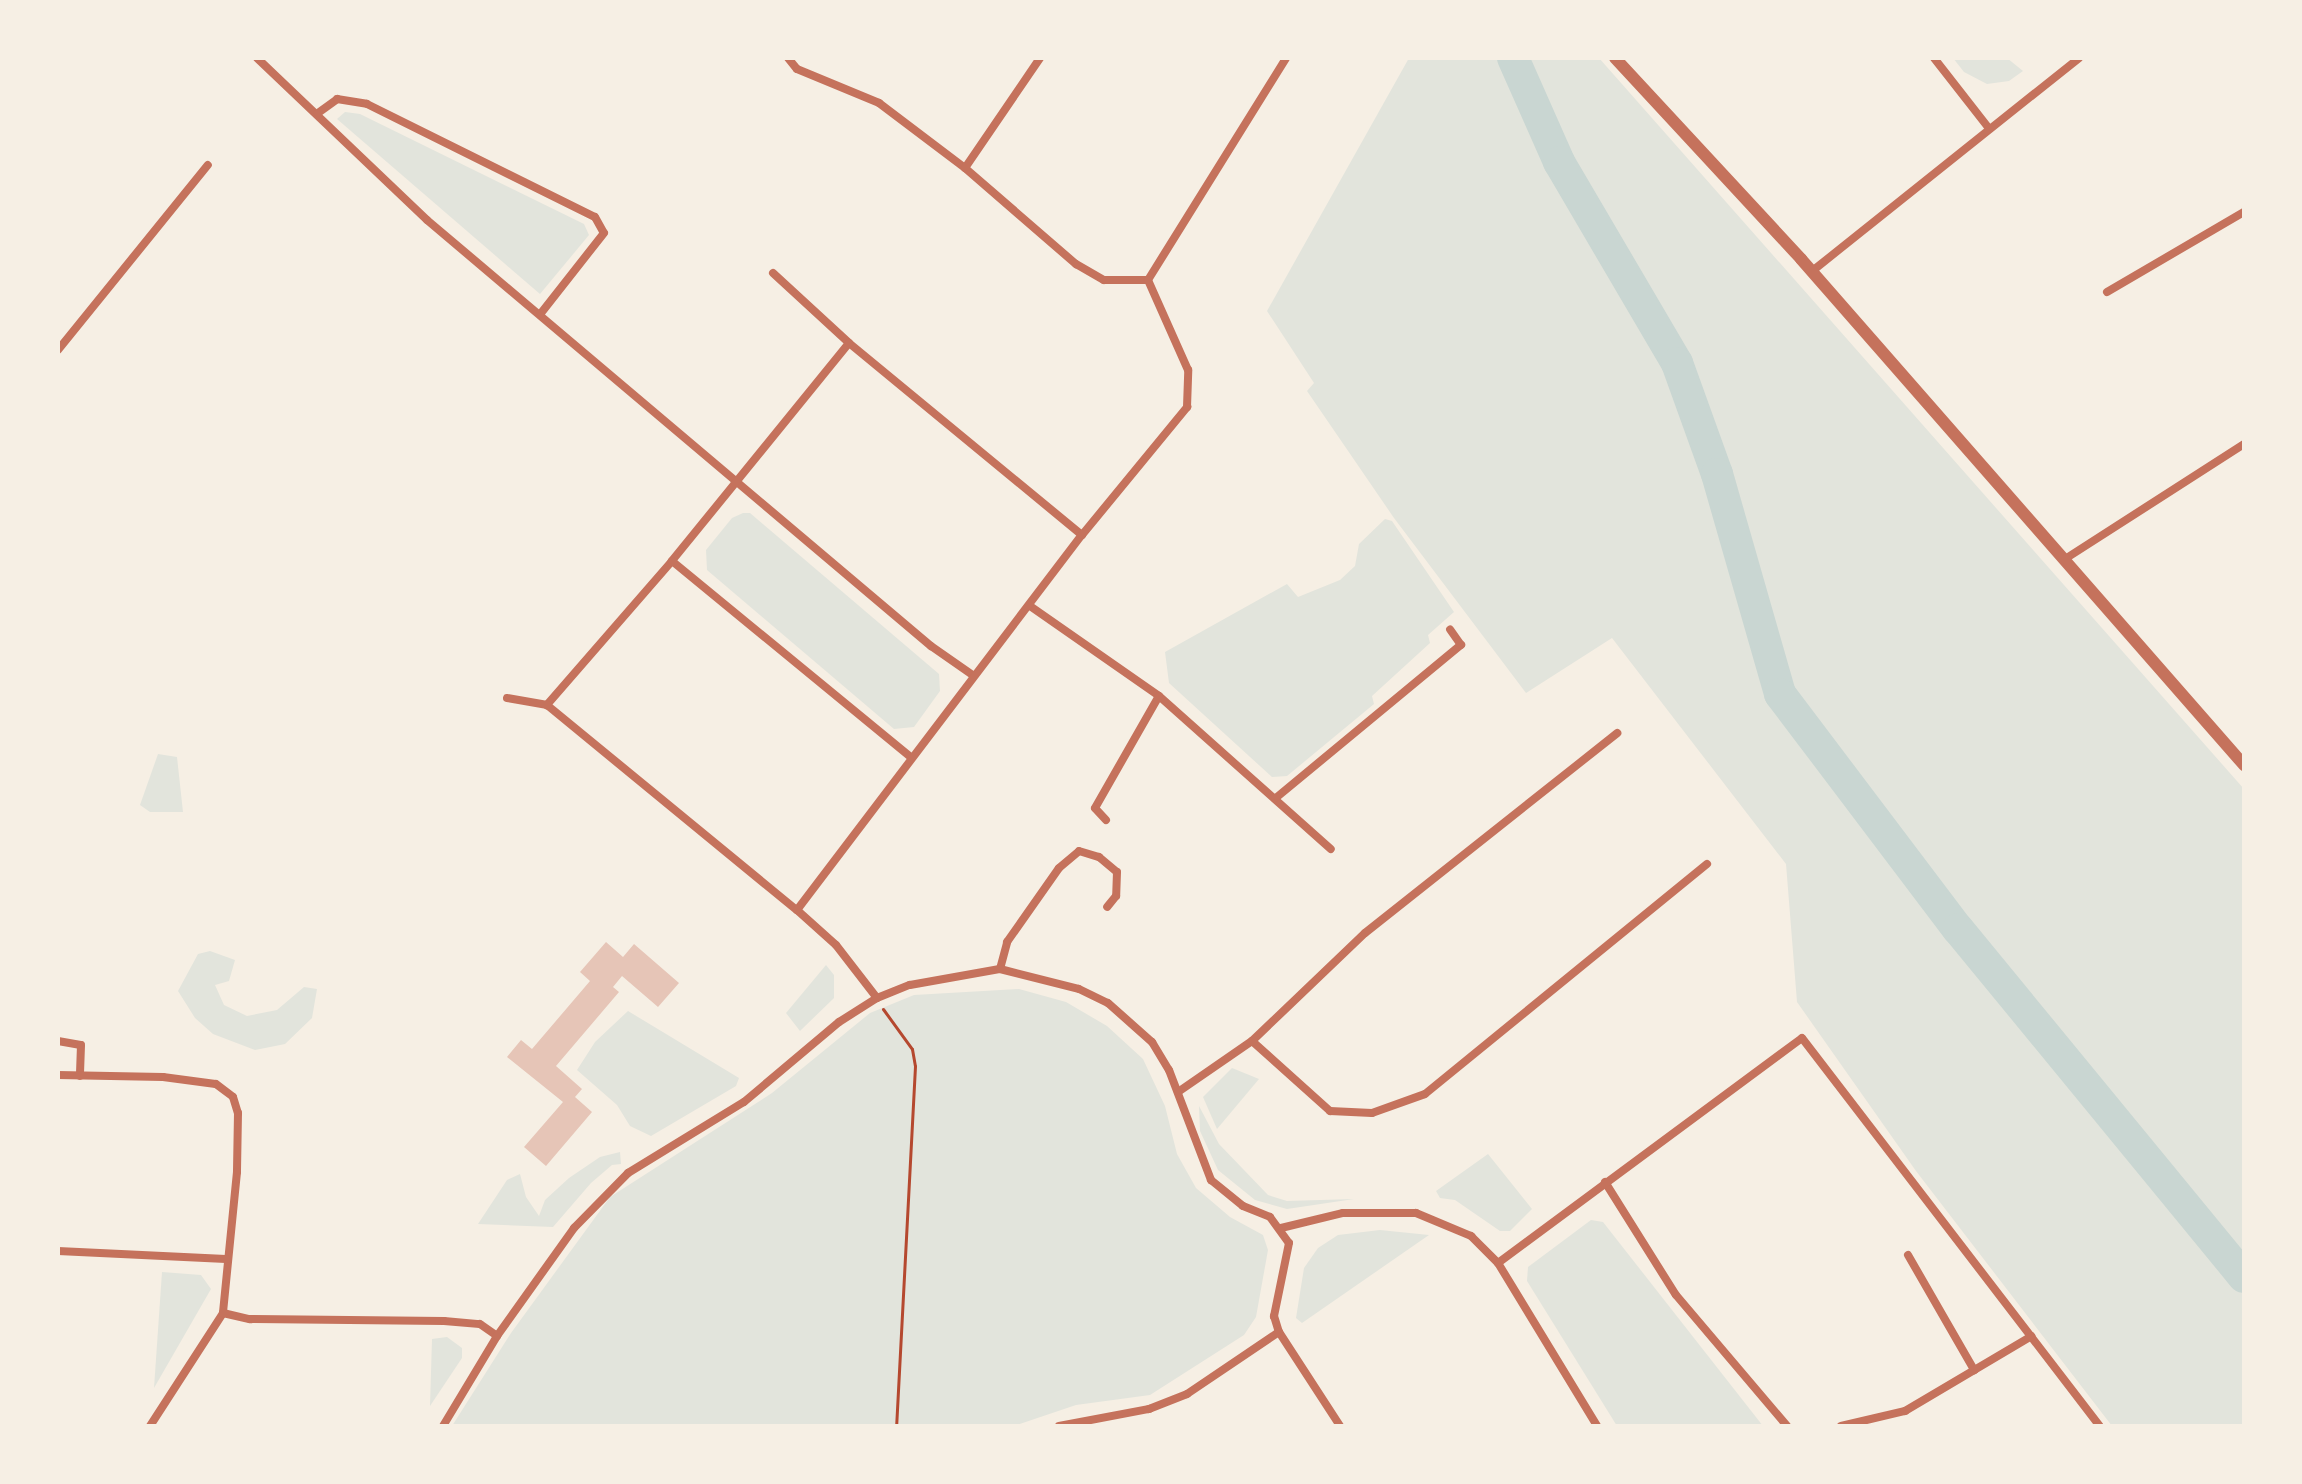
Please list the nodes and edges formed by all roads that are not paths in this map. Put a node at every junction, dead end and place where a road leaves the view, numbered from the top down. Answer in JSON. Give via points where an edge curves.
{"nodes":[{"id":1,"x":257,"y":58,"type":"edge"},
{"id":2,"x":788,"y":58,"type":"edge"},
{"id":3,"x":1040,"y":58,"type":"edge"},
{"id":4,"x":1286,"y":58,"type":"edge"},
{"id":5,"x":1615,"y":58,"type":"edge"},
{"id":6,"x":1934,"y":58,"type":"edge"},
{"id":7,"x":2079,"y":58,"type":"edge"},
{"id":8,"x":318,"y":113,"type":"junction"},
{"id":9,"x":1988,"y":127,"type":"junction"},
{"id":10,"x":208,"y":165,"type":"dead end"},
{"id":11,"x":965,"y":168,"type":"junction"},
{"id":12,"x":2244,"y":212,"type":"edge"},
{"id":13,"x":1811,"y":272,"type":"junction"},
{"id":14,"x":773,"y":273,"type":"dead end"},
{"id":15,"x":1148,"y":280,"type":"junction"},
{"id":16,"x":2107,"y":292,"type":"dead end"},
{"id":17,"x":541,"y":313,"type":"junction"},
{"id":18,"x":849,"y":343,"type":"junction"},
{"id":19,"x":58,"y":350,"type":"edge"},
{"id":20,"x":2244,"y":444,"type":"edge"},
{"id":21,"x":736,"y":481,"type":"junction"},
{"id":22,"x":1082,"y":535,"type":"junction"},
{"id":23,"x":2065,"y":559,"type":"junction"},
{"id":24,"x":672,"y":561,"type":"junction"},
{"id":25,"x":1030,"y":606,"type":"junction"},
{"id":26,"x":1450,"y":629,"type":"dead end"},
{"id":27,"x":974,"y":676,"type":"junction"},
{"id":28,"x":1159,"y":696,"type":"junction"},
{"id":29,"x":507,"y":698,"type":"dead end"},
{"id":30,"x":547,"y":705,"type":"junction"},
{"id":31,"x":1617,"y":733,"type":"dead end"},
{"id":32,"x":911,"y":757,"type":"junction"},
{"id":33,"x":2244,"y":765,"type":"edge"},
{"id":34,"x":1277,"y":797,"type":"junction"},
{"id":35,"x":1106,"y":820,"type":"dead end"},
{"id":36,"x":1331,"y":849,"type":"dead end"},
{"id":37,"x":1707,"y":864,"type":"dead end"},
{"id":38,"x":1107,"y":907,"type":"dead end"},
{"id":39,"x":797,"y":910,"type":"junction"},
{"id":40,"x":1000,"y":969,"type":"junction"},
{"id":41,"x":877,"y":998,"type":"junction"},
{"id":42,"x":58,"y":1041,"type":"edge"},
{"id":43,"x":1252,"y":1041,"type":"junction"},
{"id":44,"x":58,"y":1075,"type":"edge"},
{"id":45,"x":80,"y":1076,"type":"junction"},
{"id":46,"x":1178,"y":1092,"type":"junction"},
{"id":47,"x":1605,"y":1182,"type":"junction"},
{"id":48,"x":1281,"y":1228,"type":"junction"},
{"id":49,"x":58,"y":1251,"type":"edge"},
{"id":50,"x":1908,"y":1255,"type":"dead end"},
{"id":51,"x":226,"y":1259,"type":"junction"},
{"id":52,"x":1498,"y":1263,"type":"junction"},
{"id":53,"x":223,"y":1313,"type":"junction"},
{"id":54,"x":1279,"y":1332,"type":"junction"},
{"id":55,"x":497,"y":1336,"type":"junction"},
{"id":56,"x":2032,"y":1336,"type":"junction"},
{"id":57,"x":1974,"y":1370,"type":"junction"},
{"id":58,"x":150,"y":1426,"type":"edge"},
{"id":59,"x":443,"y":1426,"type":"edge"},
{"id":60,"x":1059,"y":1426,"type":"edge"},
{"id":61,"x":1340,"y":1426,"type":"edge"},
{"id":62,"x":1597,"y":1426,"type":"edge"},
{"id":63,"x":1787,"y":1426,"type":"edge"},
{"id":64,"x":1841,"y":1426,"type":"edge"},
{"id":65,"x":2100,"y":1426,"type":"edge"}],
"edges":[{"from":1,"to":8,"type":"street"},
{"from":2,"to":11,"type":"street","via":[[797,69],[879,103]]},
{"from":3,"to":11,"type":"street"},
{"from":4,"to":15,"type":"street"},
{"from":5,"to":13,"type":"street"},
{"from":6,"to":9,"type":"street"},
{"from":7,"to":9,"type":"street"},
{"from":8,"to":17,"type":"street","via":[[427,220]]},
{"from":8,"to":17,"type":"street","via":[[337,99],[367,104],[595,217],[604,233]]},
{"from":9,"to":13,"type":"street"},
{"from":10,"to":19,"type":"street"},
{"from":11,"to":15,"type":"street","via":[[1076,264],[1104,280]]},
{"from":12,"to":16,"type":"street"},
{"from":13,"to":23,"type":"street"},
{"from":14,"to":18,"type":"street"},
{"from":15,"to":22,"type":"street","via":[[1188,370],[1187,407]]},
{"from":17,"to":21,"type":"street"},
{"from":18,"to":21,"type":"street"},
{"from":18,"to":22,"type":"street"},
{"from":20,"to":23,"type":"street"},
{"from":21,"to":24,"type":"street"},
{"from":21,"to":27,"type":"street","via":[[931,646]]},
{"from":22,"to":25,"type":"street"},
{"from":23,"to":33,"type":"street"},
{"from":24,"to":30,"type":"street"},
{"from":24,"to":32,"type":"street"},
{"from":25,"to":27,"type":"street"},
{"from":25,"to":28,"type":"street"},
{"from":26,"to":34,"type":"street","via":[[1461,645]]},
{"from":27,"to":32,"type":"street"},
{"from":28,"to":34,"type":"street"},
{"from":28,"to":35,"type":"street","via":[[1095,808]]},
{"from":29,"to":30,"type":"street"},
{"from":30,"to":39,"type":"street"},
{"from":31,"to":43,"type":"street","via":[[1365,933]]},
{"from":32,"to":39,"type":"street"},
{"from":34,"to":36,"type":"street"},
{"from":37,"to":43,"type":"street","via":[[1425,1094],[1372,1113],[1330,1111]]},
{"from":38,"to":40,"type":"street","via":[[1116,896],[1117,872],[1099,857],[1079,851],[1059,868],[1007,942]]},
{"from":39,"to":41,"type":"street","via":[[836,945]]},
{"from":40,"to":41,"type":"street","via":[[910,985]]},
{"from":40,"to":46,"type":"street","via":[[1079,989],[1108,1003],[1152,1042]]},
{"from":41,"to":55,"type":"street","via":[[839,1022],[744,1102],[628,1173],[574,1228]]},
{"from":42,"to":45,"type":"street","via":[[81,1045]]},
{"from":43,"to":46,"type":"street"},
{"from":44,"to":45,"type":"street"},
{"from":45,"to":51,"type":"street","via":[[216,1084],[233,1097],[238,1113],[237,1172]]},
{"from":46,"to":48,"type":"street","via":[[1191,1139],[1211,1180],[1225,1195]]},
{"from":47,"to":52,"type":"street"},
{"from":47,"to":56,"type":"street","via":[[1802,1038]]},
{"from":47,"to":63,"type":"street","via":[[1676,1295]]},
{"from":48,"to":52,"type":"street","via":[[1343,1213],[1416,1213],[1471,1236]]},
{"from":48,"to":54,"type":"street","via":[[1289,1243],[1276,1287]]},
{"from":49,"to":51,"type":"street"},
{"from":50,"to":57,"type":"street"},
{"from":51,"to":53,"type":"street"},
{"from":52,"to":62,"type":"street"},
{"from":53,"to":55,"type":"street","via":[[250,1319],[480,1324]]},
{"from":53,"to":58,"type":"street"},
{"from":54,"to":60,"type":"street","via":[[1187,1394],[1149,1409]]},
{"from":54,"to":61,"type":"street"},
{"from":55,"to":59,"type":"street"},
{"from":56,"to":57,"type":"street"},
{"from":56,"to":65,"type":"street"},
{"from":57,"to":64,"type":"street","via":[[1905,1411]]}]}
